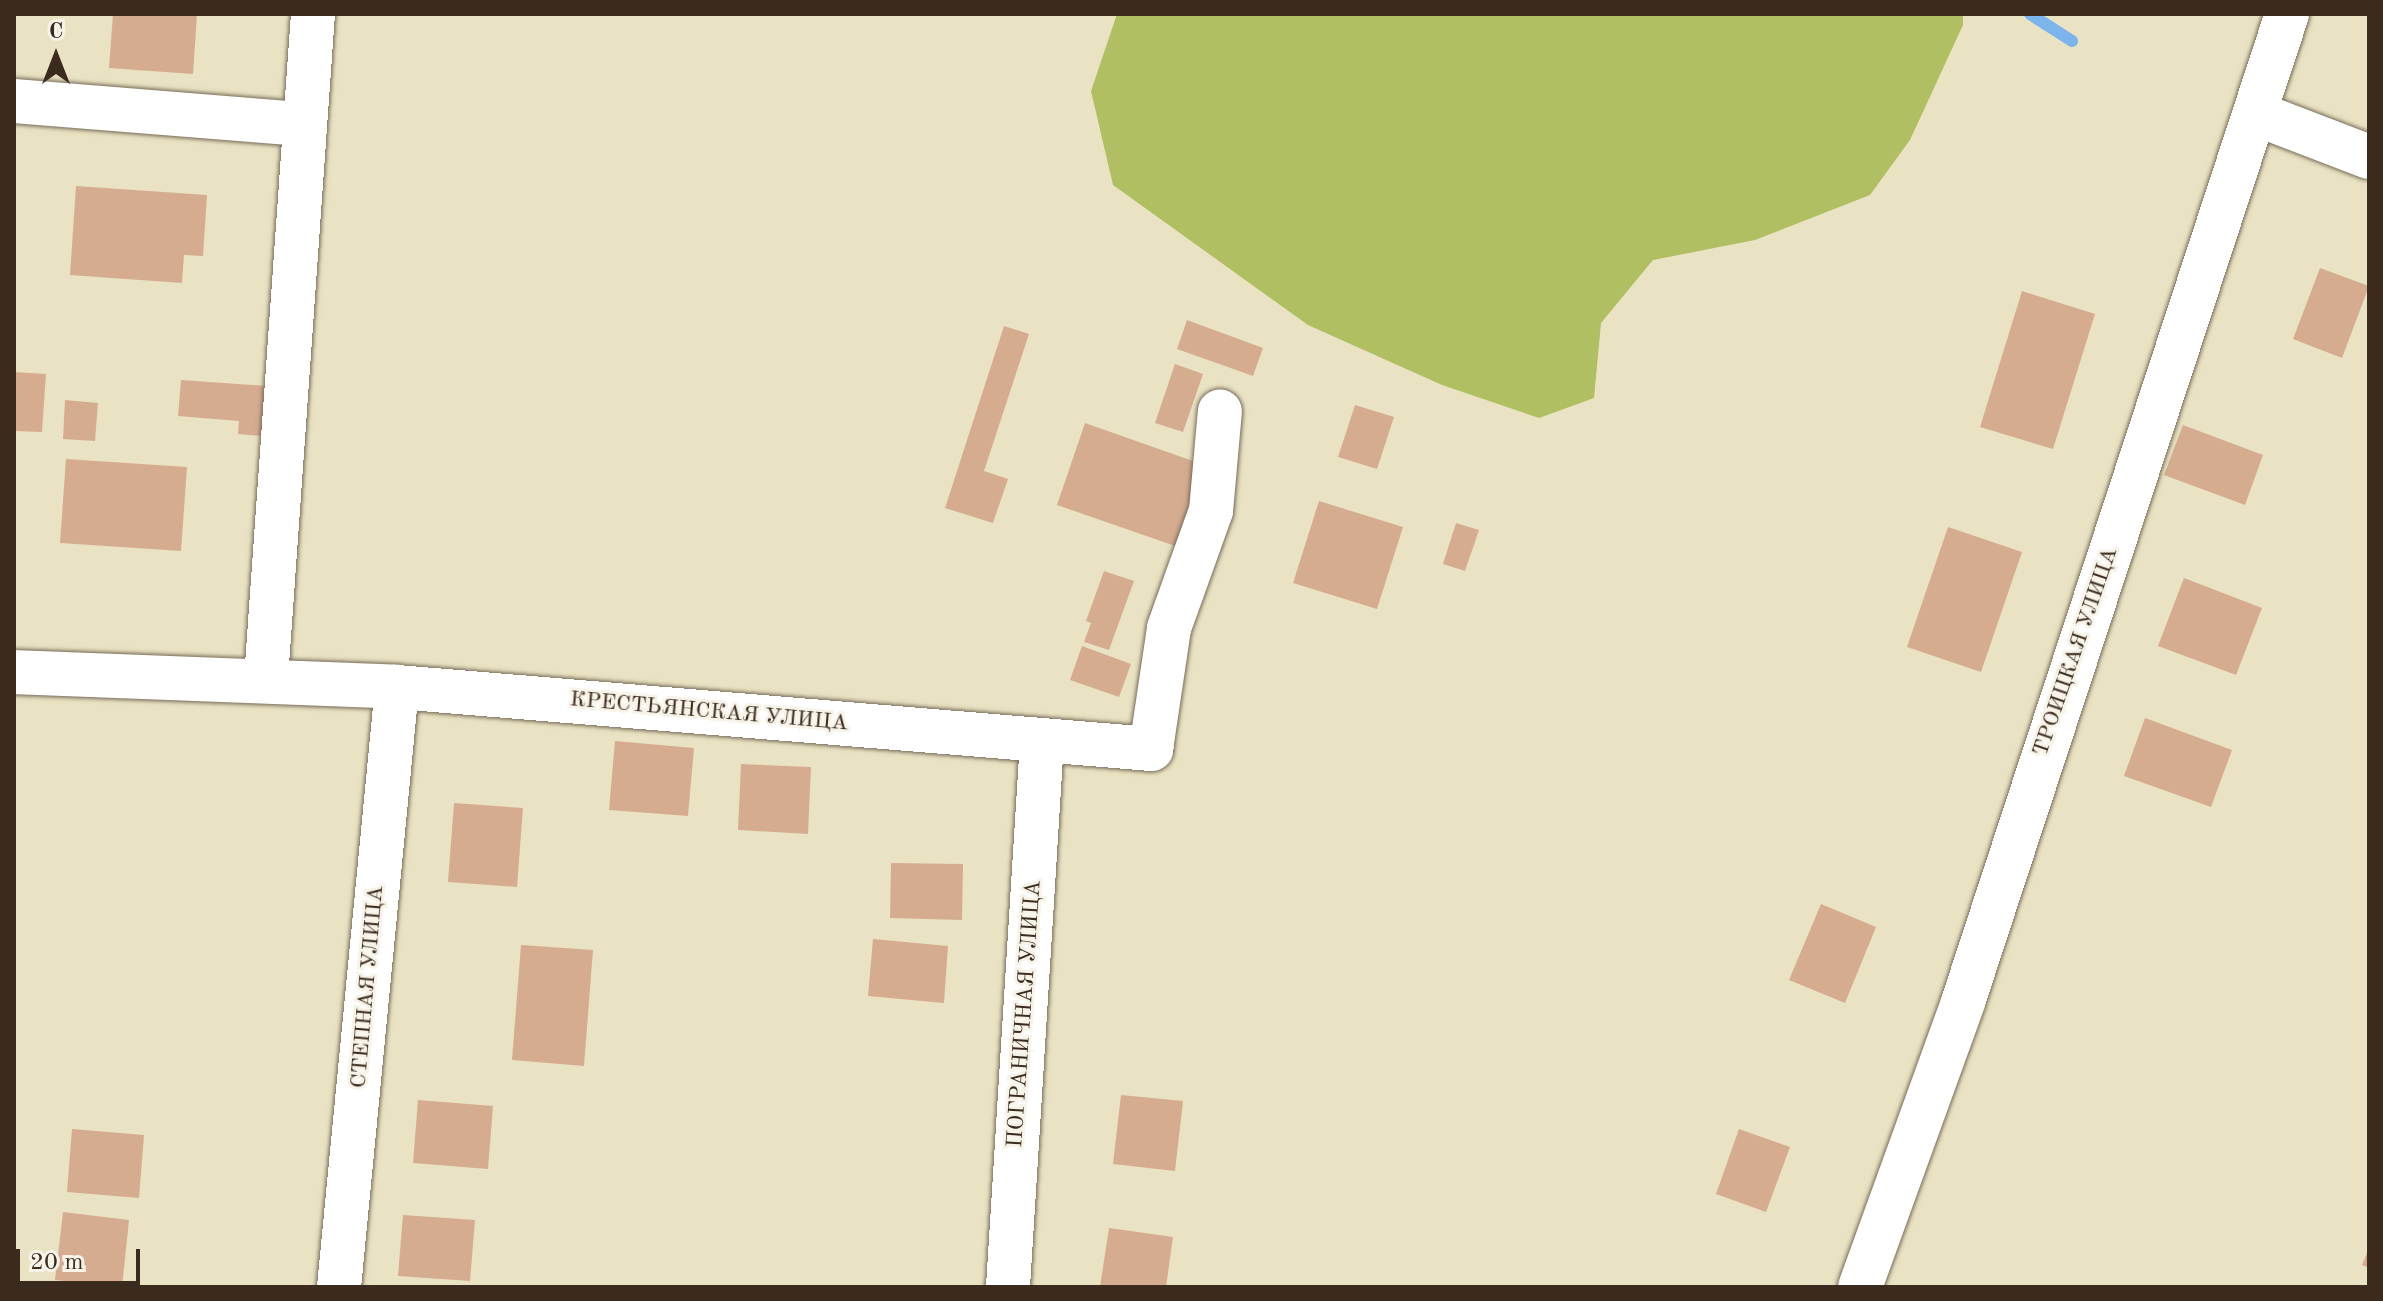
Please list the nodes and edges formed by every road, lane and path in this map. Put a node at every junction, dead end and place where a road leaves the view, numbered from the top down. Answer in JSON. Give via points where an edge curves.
{"nodes":[{"id":1,"x":313,"y":14,"type":"edge"},
{"id":2,"x":2287,"y":14,"type":"edge"},
{"id":3,"x":14,"y":101,"type":"edge"},
{"id":4,"x":2257,"y":114,"type":"junction"},
{"id":5,"x":302,"y":124,"type":"junction"},
{"id":6,"x":2369,"y":157,"type":"edge"},
{"id":7,"x":1220,"y":411,"type":"dead end"},
{"id":8,"x":14,"y":672,"type":"edge"},
{"id":9,"x":266,"y":679,"type":"junction"},
{"id":10,"x":397,"y":687,"type":"junction"},
{"id":11,"x":1042,"y":740,"type":"junction"},
{"id":12,"x":339,"y":1287,"type":"edge"},
{"id":13,"x":1008,"y":1287,"type":"edge"},
{"id":14,"x":1860,"y":1287,"type":"edge"}],
"edges":[{"from":1,"to":5,"type":"street"},
{"from":2,"to":4,"type":"street","name":"ТРОИЦКАЯ УЛИЦА"},
{"from":3,"to":5,"type":"street"},
{"from":4,"to":6,"type":"street"},
{"from":4,"to":14,"type":"street","name":"ТРОИЦКАЯ УЛИЦА","via":[[1963,1002]]},
{"from":5,"to":9,"type":"street"},
{"from":7,"to":11,"type":"street","name":"КРЕСТЬЯНСКАЯ УЛИЦА","via":[[1211,511],[1169,628],[1151,749]]},
{"from":8,"to":9,"type":"street","name":"КРЕСТЬЯНСКАЯ УЛИЦА"},
{"from":9,"to":10,"type":"street","name":"КРЕСТЬЯНСКАЯ УЛИЦА"},
{"from":10,"to":11,"type":"street","name":"КРЕСТЬЯНСКАЯ УЛИЦА"},
{"from":10,"to":12,"type":"street","name":"СТЕПНАЯ УЛИЦА"},
{"from":11,"to":13,"type":"street","name":"ПОГРАНИЧНАЯ УЛИЦА"}]}
